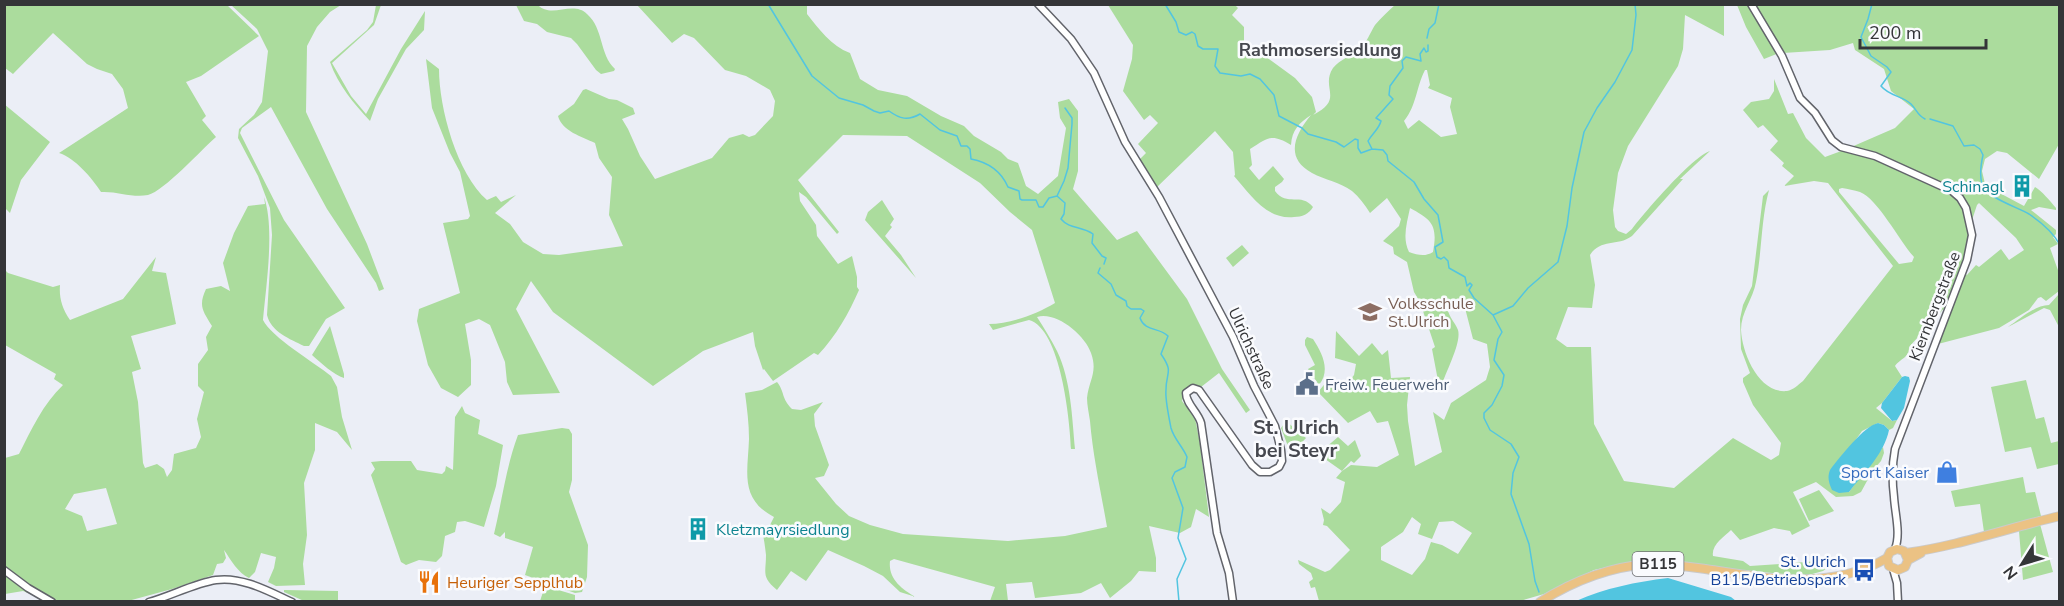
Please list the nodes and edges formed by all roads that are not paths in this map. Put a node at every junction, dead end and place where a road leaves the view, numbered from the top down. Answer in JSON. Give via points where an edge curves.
{"nodes":[{"id":1,"x":1038,"y":4,"type":"edge"},
{"id":2,"x":1751,"y":4,"type":"edge"},
{"id":3,"x":2060,"y":516,"type":"edge"},
{"id":4,"x":1901,"y":551,"type":"junction"},
{"id":5,"x":1890,"y":564,"type":"junction"},
{"id":6,"x":1903,"y":568,"type":"junction"},
{"id":7,"x":4,"y":570,"type":"edge"},
{"id":8,"x":1897,"y":583,"type":"junction"},
{"id":9,"x":52,"y":602,"type":"edge"},
{"id":10,"x":149,"y":602,"type":"edge"},
{"id":11,"x":292,"y":602,"type":"edge"},
{"id":12,"x":1233,"y":602,"type":"edge"},
{"id":13,"x":1540,"y":602,"type":"edge"},
{"id":14,"x":1898,"y":602,"type":"edge"}],
"edges":[{"from":1,"to":12,"type":"street","name":"Ulrichstraße","via":[[1064,31],[1094,73],[1125,142],[1230,329],[1275,426],[1282,461],[1273,471],[1260,472],[1199,390],[1186,393],[1201,423],[1217,532]]},
{"from":2,"to":4,"type":"street","name":"Kiernbergstraße","via":[[1782,56],[1800,98],[1832,140],[1952,191],[1963,202],[1969,220],[1972,236],[1967,260],[1896,449],[1893,474]]},
{"from":3,"to":4,"type":"main road","number":"B115","via":[[1925,550]]},
{"from":4,"to":5,"type":"main road","number":"B115","via":[[1890,552]]},
{"from":4,"to":6,"type":"main road","number":"B115"},
{"from":5,"to":6,"type":"main road","number":"B115"},
{"from":5,"to":8,"type":"street"},
{"from":5,"to":13,"type":"main road","number":"B115","via":[[1799,580],[1680,565],[1632,566],[1592,576]]},
{"from":6,"to":8,"type":"street"},
{"from":7,"to":9,"type":"street"},
{"from":8,"to":14,"type":"street"},
{"from":10,"to":11,"type":"street","via":[[217,580],[238,581]]}]}
